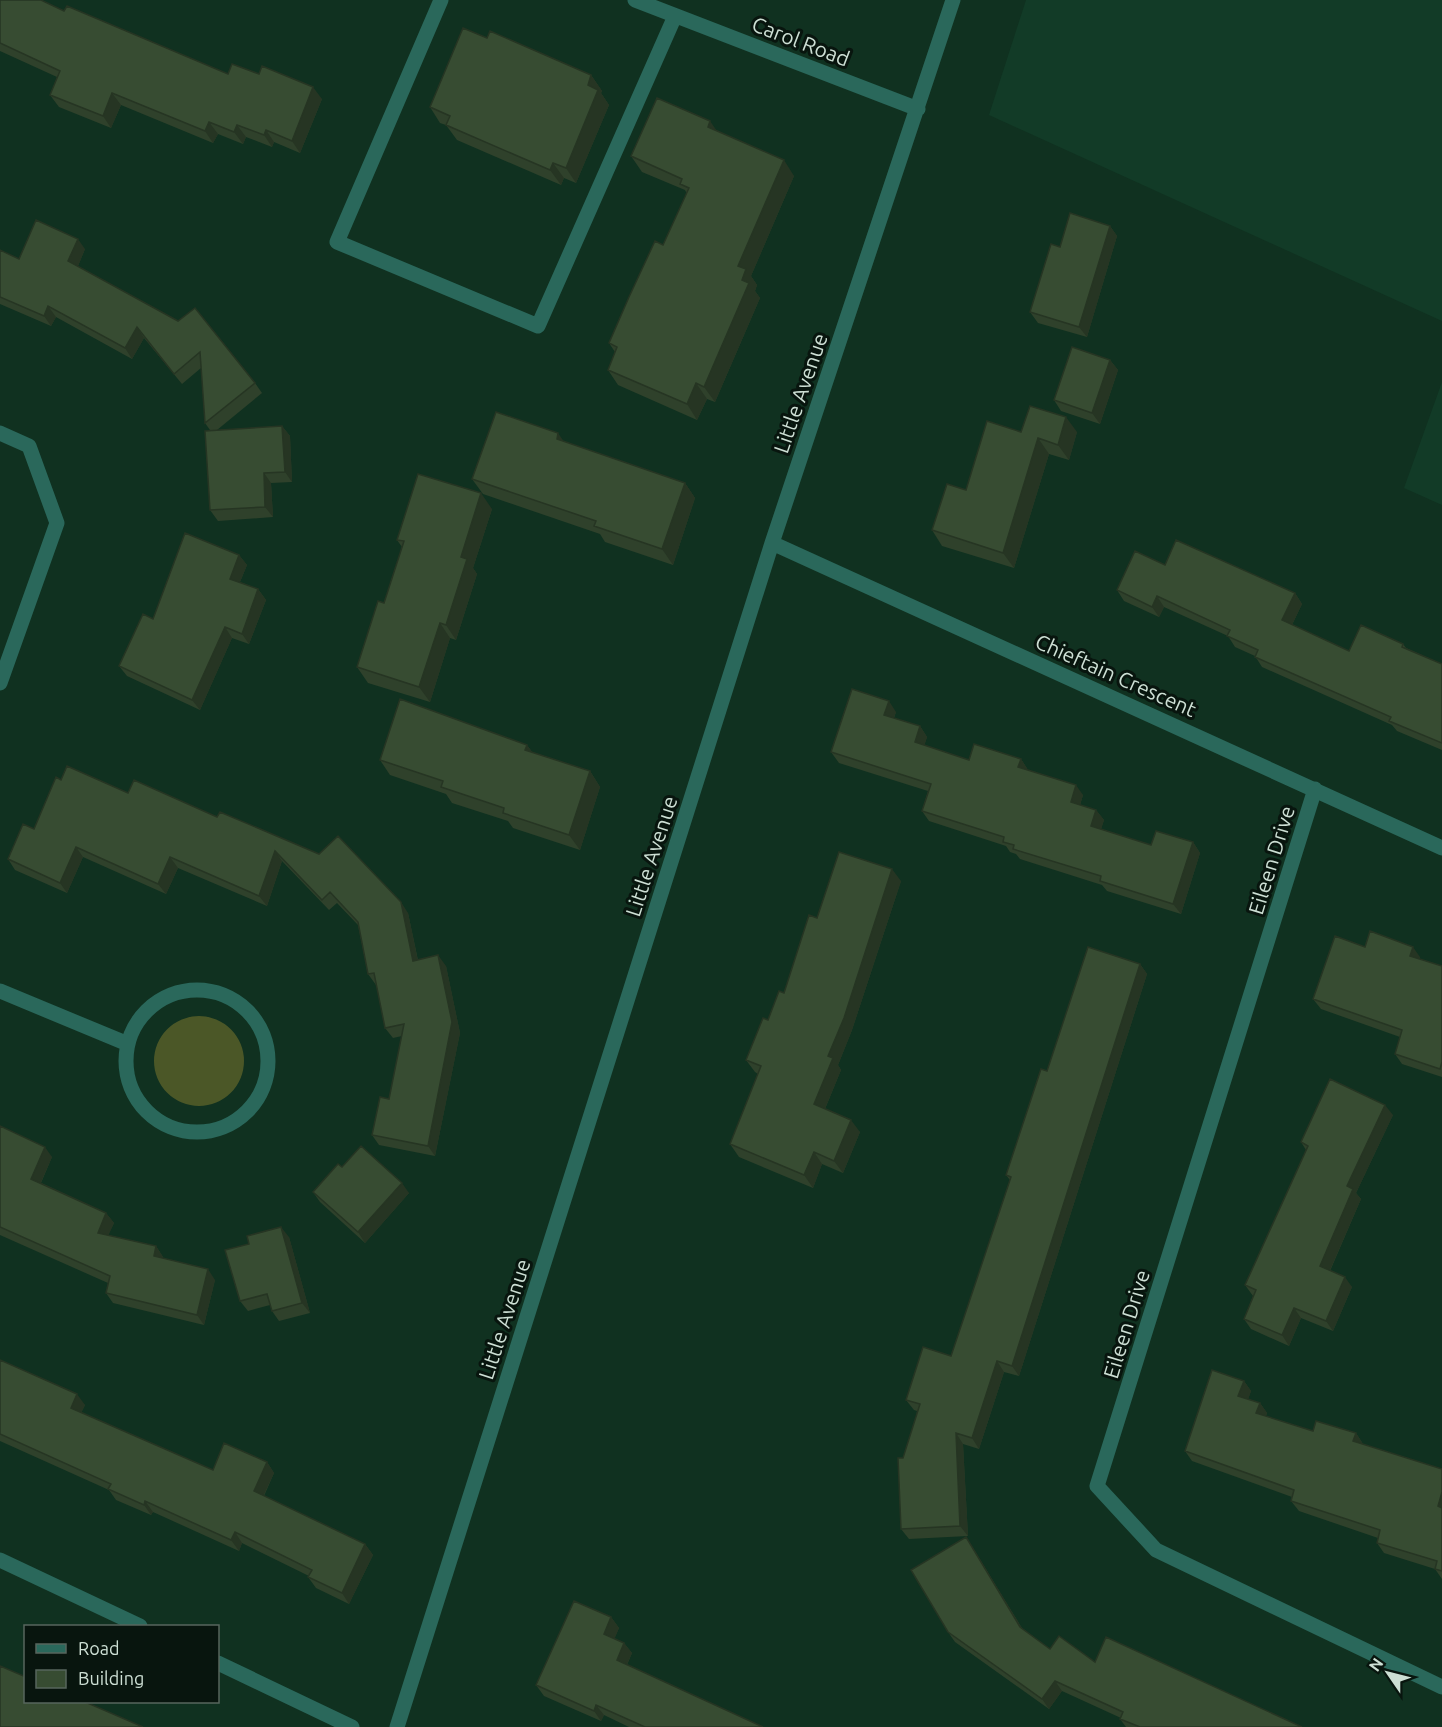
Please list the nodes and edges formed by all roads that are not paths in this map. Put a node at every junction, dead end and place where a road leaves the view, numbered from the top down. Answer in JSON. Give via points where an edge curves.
{"nodes":[{"id":1,"x":441,"y":0,"type":"edge"},
{"id":2,"x":635,"y":0,"type":"edge"},
{"id":3,"x":953,"y":0,"type":"edge"},
{"id":4,"x":675,"y":16,"type":"junction"},
{"id":5,"x":918,"y":109,"type":"junction"},
{"id":6,"x":0,"y":433,"type":"edge"},
{"id":7,"x":772,"y":543,"type":"junction"},
{"id":8,"x":0,"y":683,"type":"edge"},
{"id":9,"x":1316,"y":789,"type":"junction"},
{"id":10,"x":1442,"y":848,"type":"edge"},
{"id":11,"x":0,"y":991,"type":"edge"},
{"id":12,"x":128,"y":1044,"type":"junction"},
{"id":13,"x":0,"y":1560,"type":"edge"},
{"id":14,"x":138,"y":1625,"type":"edge"},
{"id":15,"x":219,"y":1663,"type":"edge"},
{"id":16,"x":1442,"y":1687,"type":"edge"},
{"id":17,"x":352,"y":1727,"type":"edge"},
{"id":18,"x":397,"y":1727,"type":"edge"}],
"edges":[{"from":1,"to":4,"type":"street","via":[[337,242],[538,326]]},
{"from":2,"to":4,"type":"street","name":"Carol Road"},
{"from":3,"to":5,"type":"street","name":"Little Avenue"},
{"from":4,"to":5,"type":"street","name":"Carol Road"},
{"from":5,"to":7,"type":"street","name":"Little Avenue"},
{"from":6,"to":8,"type":"street","via":[[28,446],[57,523]]},
{"from":7,"to":9,"type":"street","name":"Chieftain Crescent"},
{"from":7,"to":18,"type":"street","name":"Little Avenue"},
{"from":9,"to":10,"type":"street","name":"Chieftain Crescent"},
{"from":9,"to":16,"type":"street","name":"Eileen Drive","via":[[1097,1486],[1156,1550]]},
{"from":11,"to":12,"type":"street"},
{"from":12,"to":12,"type":"street","via":[[126,1067],[132,1090],[145,1109],[163,1124],[185,1131],[208,1131],[230,1124],[248,1110],[261,1091],[267,1069],[266,1045],[257,1023],[241,1005],[221,993],[197,990],[174,994],[153,1005],[137,1022]]},
{"from":13,"to":14,"type":"street"},
{"from":15,"to":17,"type":"street"}]}
